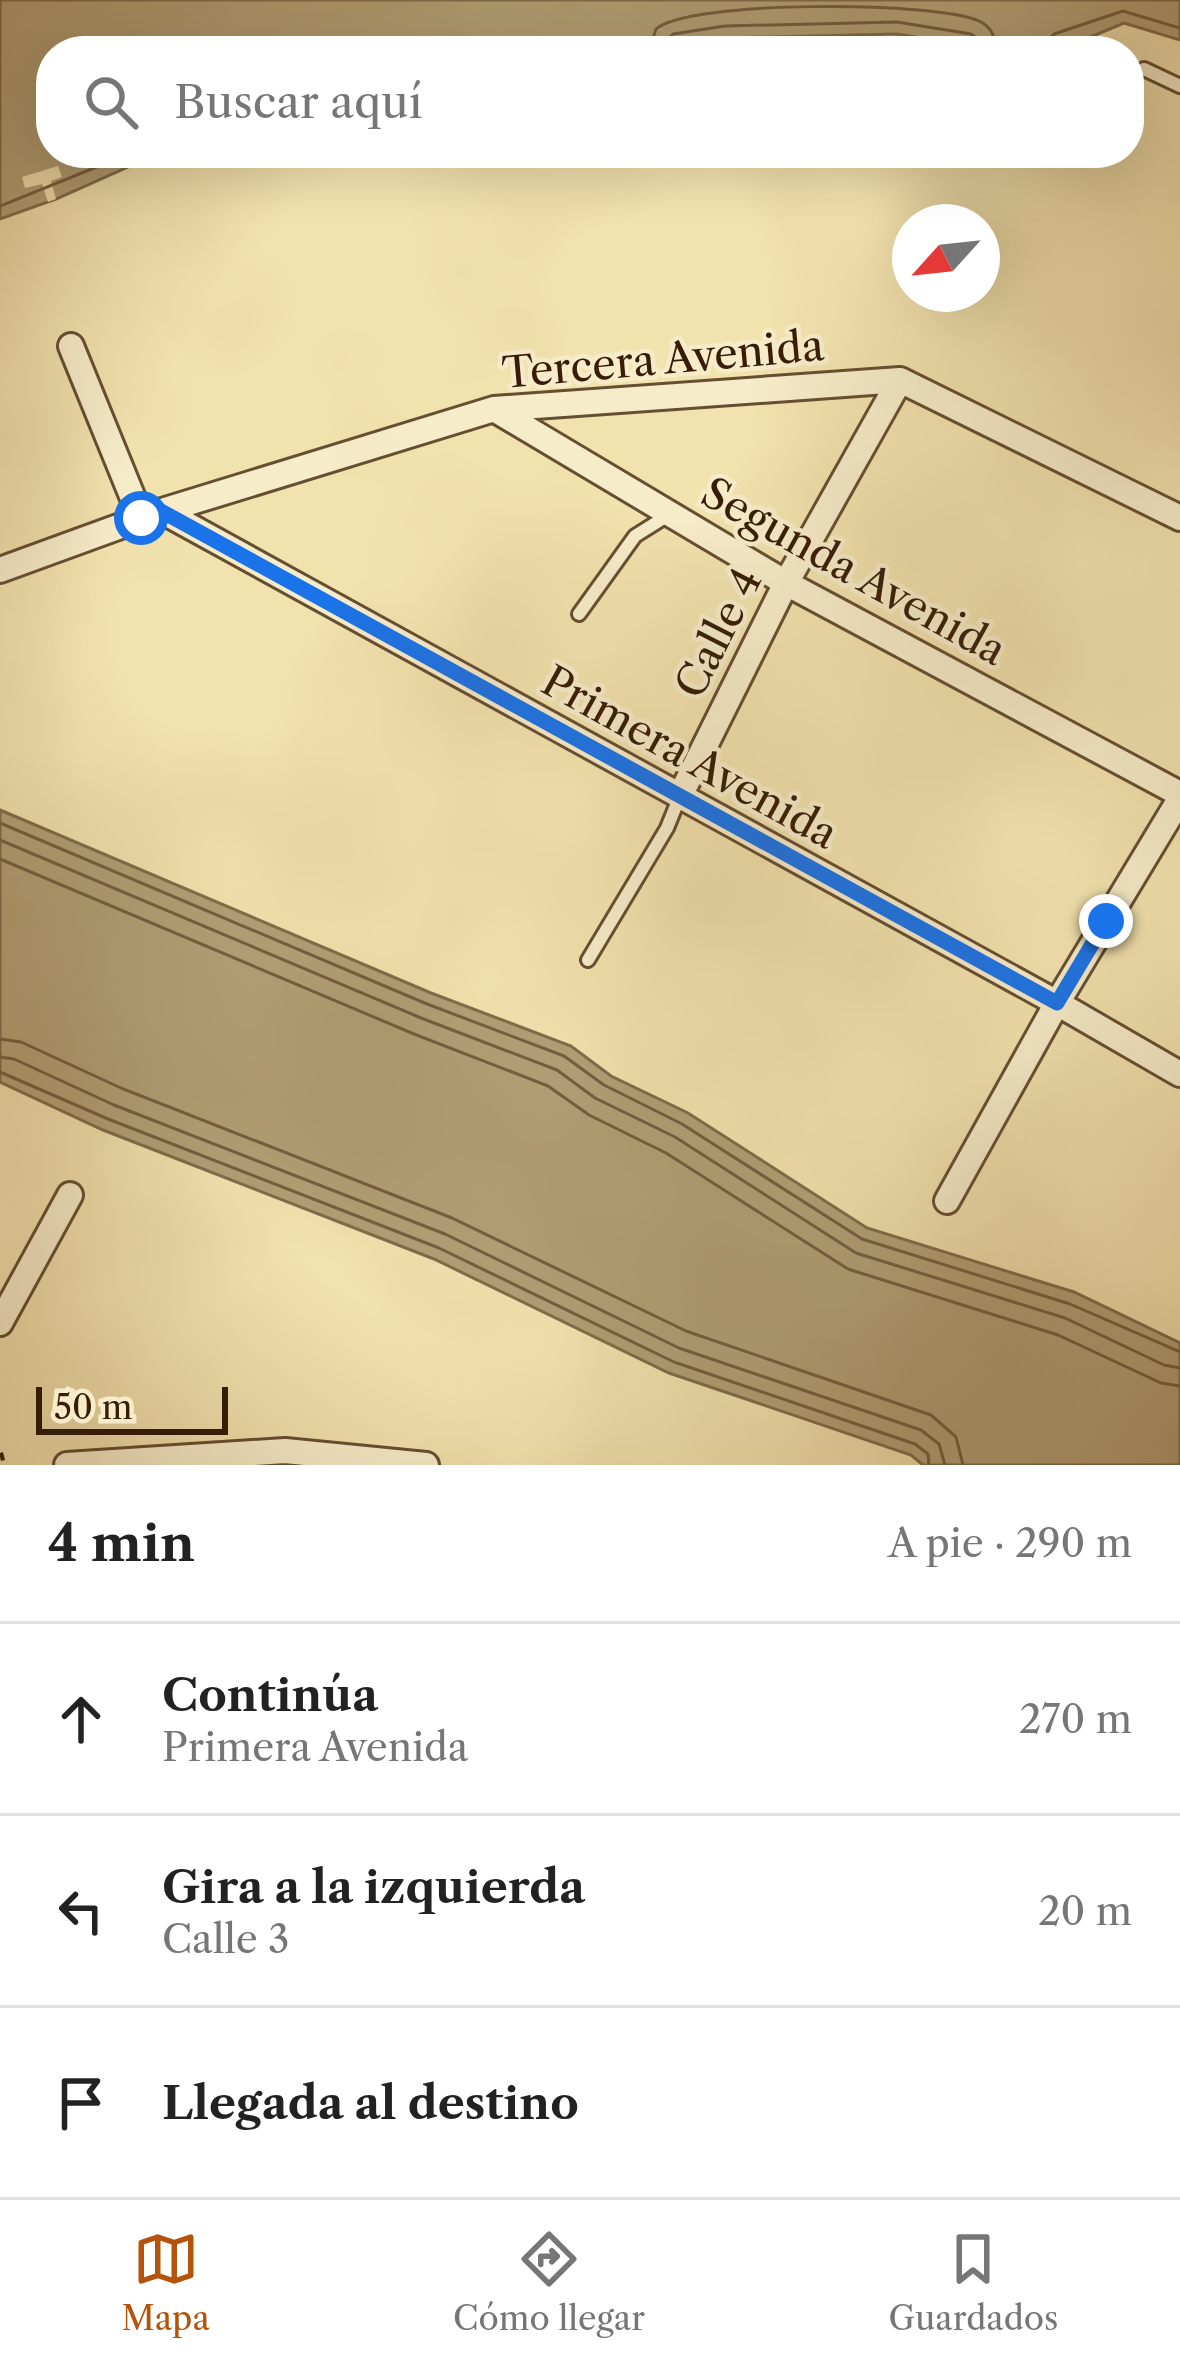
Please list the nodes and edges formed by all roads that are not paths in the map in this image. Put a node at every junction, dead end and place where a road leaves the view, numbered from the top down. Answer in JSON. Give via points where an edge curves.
{"nodes":[{"id":1,"x":1144,"y":69,"type":"dead end"},
{"id":2,"x":1180,"y":86,"type":"edge"},
{"id":3,"x":71,"y":346,"type":"dead end"},
{"id":4,"x":899,"y":380,"type":"junction"},
{"id":5,"x":494,"y":409,"type":"junction"},
{"id":6,"x":671,"y":514,"type":"junction"},
{"id":7,"x":151,"y":515,"type":"junction"},
{"id":8,"x":1180,"y":518,"type":"edge"},
{"id":9,"x":0,"y":570,"type":"edge"},
{"id":10,"x":786,"y":583,"type":"junction"},
{"id":11,"x":579,"y":614,"type":"dead end"},
{"id":12,"x":680,"y":796,"type":"junction"},
{"id":13,"x":1180,"y":797,"type":"edge"},
{"id":14,"x":588,"y":960,"type":"dead end"},
{"id":15,"x":1057,"y":1003,"type":"junction"},
{"id":16,"x":1180,"y":1074,"type":"edge"},
{"id":17,"x":70,"y":1195,"type":"dead end"},
{"id":18,"x":947,"y":1201,"type":"dead end"},
{"id":19,"x":0,"y":1323,"type":"edge"},
{"id":20,"x":67,"y":1465,"type":"edge"},
{"id":21,"x":426,"y":1465,"type":"edge"}],
"edges":[{"from":1,"to":2,"type":"lane"},
{"from":3,"to":7,"type":"street"},
{"from":4,"to":5,"type":"street","name":"Tercera Avenida"},
{"from":4,"to":8,"type":"street"},
{"from":4,"to":10,"type":"street","name":"Calle 4"},
{"from":5,"to":6,"type":"street","name":"Segunda Avenida"},
{"from":5,"to":7,"type":"street","name":"Tercera Avenida"},
{"from":6,"to":10,"type":"street","name":"Segunda Avenida"},
{"from":6,"to":11,"type":"lane","via":[[634,536]]},
{"from":7,"to":9,"type":"street","name":"Tercera Avenida"},
{"from":7,"to":12,"type":"street","name":"Primera Avenida"},
{"from":10,"to":12,"type":"street","name":"Calle 4"},
{"from":10,"to":13,"type":"street","name":"Segunda Avenida"},
{"from":12,"to":14,"type":"lane"},
{"from":12,"to":15,"type":"street","name":"Primera Avenida"},
{"from":13,"to":15,"type":"street"},
{"from":15,"to":16,"type":"street","name":"Primera Avenida"},
{"from":15,"to":18,"type":"street"},
{"from":17,"to":19,"type":"street"},
{"from":20,"to":21,"type":"street","via":[[285,1451]]}]}
